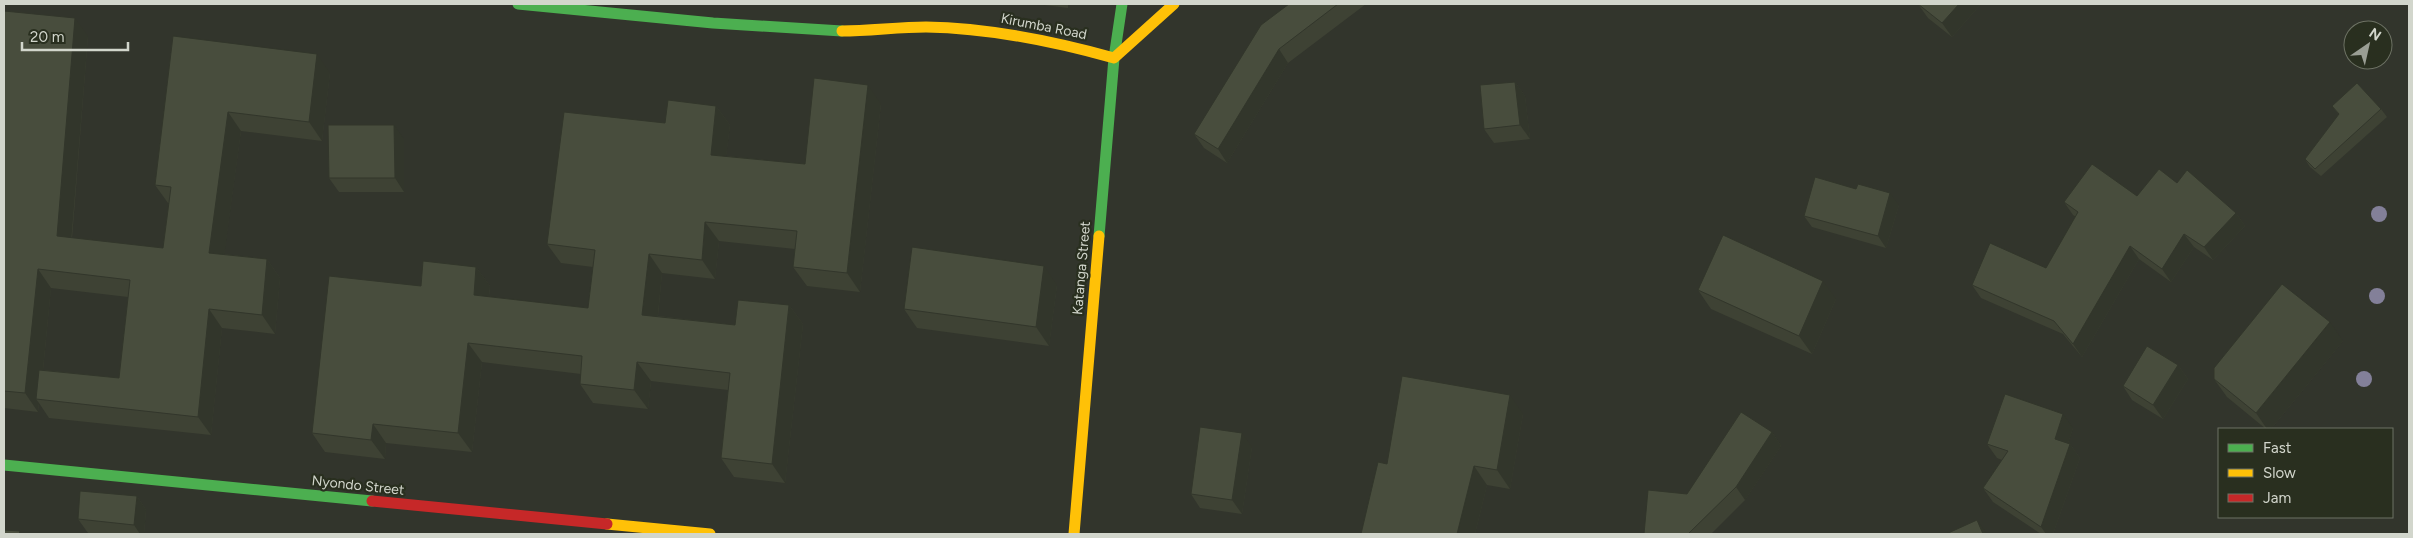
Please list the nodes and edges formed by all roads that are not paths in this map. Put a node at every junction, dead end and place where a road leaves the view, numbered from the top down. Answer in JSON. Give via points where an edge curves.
{"nodes":[{"id":1,"x":518,"y":4,"type":"edge"},
{"id":2,"x":1122,"y":4,"type":"edge"},
{"id":3,"x":1174,"y":4,"type":"edge"},
{"id":4,"x":1114,"y":58,"type":"junction"},
{"id":5,"x":4,"y":465,"type":"edge"},
{"id":6,"x":710,"y":534,"type":"edge"},
{"id":7,"x":1074,"y":534,"type":"edge"}],
"edges":[{"from":1,"to":4,"type":"street","name":"Kirumba Road","via":[[833,32],[927,27],[976,29],[1057,42]]},
{"from":2,"to":4,"type":"street","name":"Katanga Street"},
{"from":3,"to":4,"type":"street"},
{"from":4,"to":7,"type":"street","name":"Katanga Street"},
{"from":5,"to":6,"type":"street","name":"Nyondo Street"}]}
